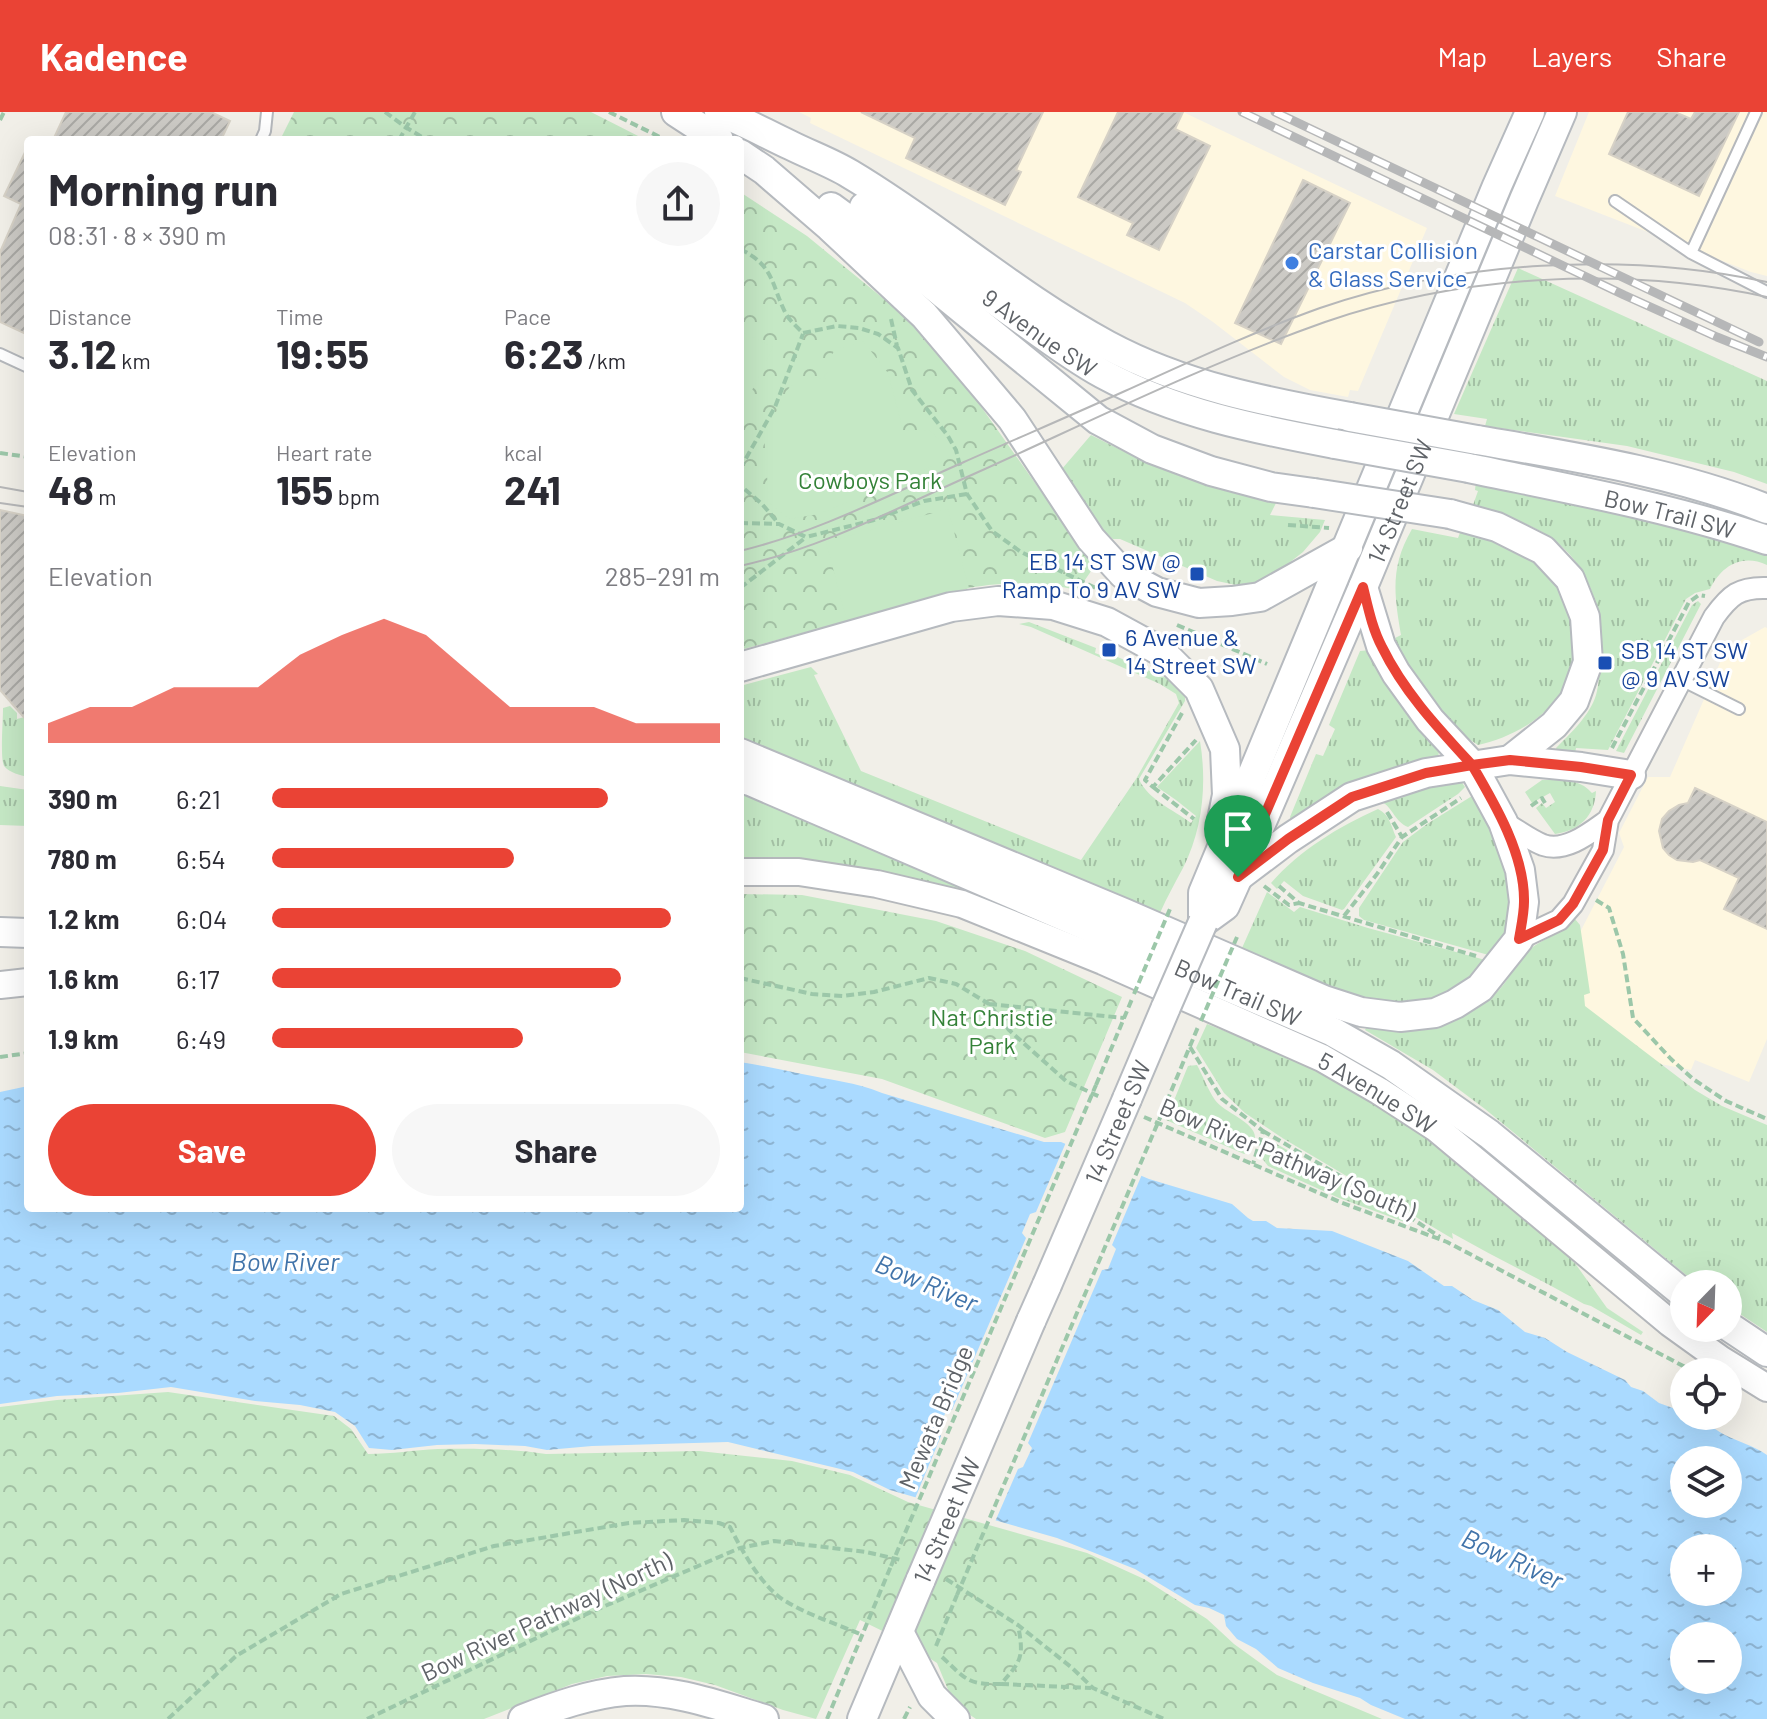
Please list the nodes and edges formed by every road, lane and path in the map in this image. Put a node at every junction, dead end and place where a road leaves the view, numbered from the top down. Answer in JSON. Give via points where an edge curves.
{"nodes":[{"id":1,"x":4,"y":112,"type":"edge"},
{"id":2,"x":267,"y":112,"type":"edge"},
{"id":3,"x":385,"y":112,"type":"edge"},
{"id":4,"x":415,"y":112,"type":"edge"},
{"id":5,"x":609,"y":112,"type":"edge"},
{"id":6,"x":676,"y":112,"type":"edge"},
{"id":7,"x":719,"y":112,"type":"edge"},
{"id":8,"x":1530,"y":112,"type":"edge"},
{"id":9,"x":1562,"y":112,"type":"edge"},
{"id":10,"x":1756,"y":112,"type":"edge"},
{"id":11,"x":0,"y":120,"type":"edge"},
{"id":12,"x":407,"y":128,"type":"junction"},
{"id":13,"x":263,"y":136,"type":"edge"},
{"id":14,"x":402,"y":136,"type":"edge"},
{"id":15,"x":420,"y":136,"type":"edge"},
{"id":16,"x":658,"y":136,"type":"edge"},
{"id":17,"x":713,"y":136,"type":"edge"},
{"id":18,"x":786,"y":143,"type":"junction"},
{"id":19,"x":744,"y":157,"type":"edge"},
{"id":20,"x":764,"y":170,"type":"junction"},
{"id":21,"x":1615,"y":201,"type":"dead end"},
{"id":22,"x":744,"y":251,"type":"edge"},
{"id":23,"x":1691,"y":253,"type":"junction"},
{"id":24,"x":1767,"y":292,"type":"edge"},
{"id":25,"x":803,"y":333,"type":"junction"},
{"id":26,"x":0,"y":354,"type":"edge"},
{"id":27,"x":24,"y":365,"type":"edge"},
{"id":28,"x":1350,"y":417,"type":"joint"},
{"id":29,"x":1335,"y":444,"type":"joint"},
{"id":30,"x":0,"y":453,"type":"edge"},
{"id":31,"x":24,"y":456,"type":"edge"},
{"id":32,"x":744,"y":462,"type":"edge"},
{"id":33,"x":744,"y":489,"type":"edge"},
{"id":34,"x":1767,"y":509,"type":"edge"},
{"id":35,"x":744,"y":523,"type":"edge"},
{"id":36,"x":779,"y":524,"type":"junction"},
{"id":37,"x":1288,"y":525,"type":"dead end"},
{"id":38,"x":806,"y":537,"type":"junction"},
{"id":39,"x":1338,"y":538,"type":"junction"},
{"id":40,"x":1767,"y":540,"type":"edge"},
{"id":41,"x":744,"y":585,"type":"edge"},
{"id":42,"x":1363,"y":587,"type":"junction"},
{"id":43,"x":1760,"y":588,"type":"edge"},
{"id":44,"x":1706,"y":596,"type":"dead end"},
{"id":45,"x":744,"y":666,"type":"edge"},
{"id":46,"x":1681,"y":680,"type":"junction"},
{"id":47,"x":1739,"y":709,"type":"dead end"},
{"id":48,"x":1183,"y":713,"type":"dead end"},
{"id":49,"x":1204,"y":743,"type":"dead end"},
{"id":50,"x":744,"y":755,"type":"edge"},
{"id":51,"x":1607,"y":757,"type":"dead end"},
{"id":52,"x":1510,"y":760,"type":"junction"},
{"id":53,"x":1472,"y":765,"type":"junction"},
{"id":54,"x":1631,"y":775,"type":"junction"},
{"id":55,"x":744,"y":779,"type":"edge"},
{"id":56,"x":1153,"y":787,"type":"junction"},
{"id":57,"x":1466,"y":795,"type":"dead end"},
{"id":58,"x":1545,"y":803,"type":"dead end"},
{"id":59,"x":1531,"y":806,"type":"dead end"},
{"id":60,"x":1194,"y":819,"type":"dead end"},
{"id":61,"x":1608,"y":820,"type":"junction"},
{"id":62,"x":1503,"y":822,"type":"junction"},
{"id":63,"x":744,"y":872,"type":"edge"},
{"id":64,"x":1226,"y":872,"type":"junction"},
{"id":65,"x":1279,"y":886,"type":"dead end"},
{"id":66,"x":1267,"y":887,"type":"dead end"},
{"id":67,"x":1581,"y":890,"type":"junction"},
{"id":68,"x":1299,"y":903,"type":"junction"},
{"id":69,"x":1170,"y":909,"type":"dead end"},
{"id":70,"x":1344,"y":916,"type":"junction"},
{"id":71,"x":0,"y":932,"type":"edge"},
{"id":72,"x":24,"y":933,"type":"edge"},
{"id":73,"x":1237,"y":937,"type":"dead end"},
{"id":74,"x":1519,"y":939,"type":"junction"},
{"id":75,"x":1501,"y":963,"type":"junction"},
{"id":76,"x":744,"y":979,"type":"edge"},
{"id":77,"x":24,"y":982,"type":"edge"},
{"id":78,"x":0,"y":985,"type":"edge"},
{"id":79,"x":989,"y":1004,"type":"junction"},
{"id":80,"x":1124,"y":1018,"type":"junction"},
{"id":81,"x":1190,"y":1047,"type":"junction"},
{"id":82,"x":24,"y":1054,"type":"edge"},
{"id":83,"x":0,"y":1057,"type":"edge"},
{"id":84,"x":1125,"y":1105,"type":"junction"},
{"id":85,"x":1767,"y":1119,"type":"edge"},
{"id":86,"x":1263,"y":1131,"type":"junction"},
{"id":87,"x":1253,"y":1164,"type":"junction"},
{"id":88,"x":1447,"y":1242,"type":"junction"},
{"id":89,"x":1670,"y":1283,"type":"edge"},
{"id":90,"x":1031,"y":1321,"type":"joint"},
{"id":91,"x":1742,"y":1335,"type":"edge"},
{"id":92,"x":1767,"y":1352,"type":"edge"},
{"id":93,"x":1670,"y":1359,"type":"edge"},
{"id":94,"x":1767,"y":1388,"type":"edge"},
{"id":95,"x":740,"y":1548,"type":"junction"},
{"id":96,"x":924,"y":1573,"type":"junction"},
{"id":97,"x":1018,"y":1625,"type":"junction"},
{"id":98,"x":899,"y":1632,"type":"junction"},
{"id":99,"x":862,"y":1635,"type":"junction"},
{"id":100,"x":1001,"y":1684,"type":"junction"},
{"id":101,"x":1093,"y":1688,"type":"junction"},
{"id":102,"x":867,"y":1707,"type":"edge"},
{"id":103,"x":909,"y":1708,"type":"dead end"},
{"id":104,"x":168,"y":1719,"type":"edge"},
{"id":105,"x":367,"y":1719,"type":"edge"},
{"id":106,"x":523,"y":1719,"type":"edge"},
{"id":107,"x":764,"y":1719,"type":"edge"},
{"id":108,"x":827,"y":1719,"type":"edge"},
{"id":109,"x":904,"y":1719,"type":"edge"},
{"id":110,"x":955,"y":1719,"type":"edge"},
{"id":111,"x":1164,"y":1719,"type":"edge"}],
"edges":[{"from":1,"to":11,"type":"path"},
{"from":2,"to":13,"type":"lane"},
{"from":3,"to":12,"type":"path"},
{"from":4,"to":12,"type":"path"},
{"from":5,"to":16,"type":"path"},
{"from":6,"to":17,"type":"main road"},
{"from":7,"to":18,"type":"main road","name":"9 Avenue SW"},
{"from":8,"to":39,"type":"main road","name":"14 Street SW"},
{"from":9,"to":42,"type":"main road","name":"14 Street SW"},
{"from":10,"to":23,"type":"lane"},
{"from":12,"to":14,"type":"path"},
{"from":12,"to":15,"type":"path"},
{"from":18,"to":28,"type":"main road","name":"9 Avenue SW","via":[[848,172],[1027,297],[1109,346],[1187,381]]},
{"from":18,"to":29,"type":"main road","name":"9 Avenue SW","via":[[824,180],[1102,373],[1199,414]]},
{"from":19,"to":20,"type":"main road"},
{"from":20,"to":39,"type":"main road","via":[[924,315],[1012,419],[1091,539],[1123,574],[1157,592],[1199,603],[1260,597]]},
{"from":20,"to":52,"type":"main road","bridge":true,"via":[[811,192],[1098,420],[1152,449],[1271,487],[1450,514],[1497,527],[1543,550],[1570,579],[1585,617],[1588,662],[1574,701],[1554,725]]},
{"from":21,"to":23,"type":"lane"},
{"from":22,"to":25,"type":"path","via":[[766,269],[787,317]]},
{"from":23,"to":24,"type":"lane"},
{"from":25,"to":32,"type":"path","via":[[775,407]]},
{"from":25,"to":38,"type":"path","via":[[859,328],[898,348],[912,390],[956,450],[967,494],[924,501]]},
{"from":26,"to":27,"type":"lane"},
{"from":28,"to":34,"type":"main road","name":"Bow Trail SW","bridge":true,"via":[[1636,470]]},
{"from":29,"to":40,"type":"main road","name":"Bow Trail SW","bridge":true,"via":[[1630,501]]},
{"from":30,"to":31,"type":"path"},
{"from":33,"to":36,"type":"path"},
{"from":35,"to":36,"type":"path"},
{"from":36,"to":38,"type":"path"},
{"from":37,"to":39,"type":"path"},
{"from":38,"to":41,"type":"path"},
{"from":39,"to":64,"type":"main road","name":"14 Street SW"},
{"from":42,"to":53,"type":"main road","via":[[1378,639],[1396,673]]},
{"from":42,"to":64,"type":"main road","name":"14 Street SW"},
{"from":43,"to":46,"type":"street","via":[[1735,593],[1724,603]]},
{"from":44,"to":51,"type":"path","via":[[1689,602]]},
{"from":45,"to":64,"type":"main road","via":[[951,607],[998,601],[1053,605],[1107,622],[1162,652],[1199,689],[1225,749]]},
{"from":46,"to":47,"type":"lane"},
{"from":46,"to":54,"type":"street"},
{"from":48,"to":56,"type":"path","via":[[1145,780]]},
{"from":49,"to":56,"type":"path","via":[[1201,735]]},
{"from":50,"to":75,"type":"main road","via":[[1361,1012],[1400,1017],[1435,1013],[1480,988]]},
{"from":52,"to":53,"type":"main road"},
{"from":52,"to":54,"type":"main road"},
{"from":53,"to":62,"type":"main road"},
{"from":53,"to":64,"type":"main road","via":[[1426,773],[1352,797]]},
{"from":54,"to":61,"type":"street"},
{"from":55,"to":89,"type":"main road","name":"Bow Trail SW","via":[[1333,1032],[1391,1065],[1489,1134]]},
{"from":56,"to":60,"type":"path"},
{"from":57,"to":70,"type":"path","via":[[1402,837]]},
{"from":58,"to":59,"type":"path","via":[[1542,798]]},
{"from":61,"to":62,"type":"street","via":[[1558,847]]},
{"from":61,"to":67,"type":"street","via":[[1603,850]]},
{"from":62,"to":74,"type":"main road","via":[[1520,870],[1524,902]]},
{"from":63,"to":94,"type":"street","name":"5 Avenue SW","via":[[799,872],[962,904],[1322,1058],[1436,1128],[1670,1323]]},
{"from":64,"to":84,"type":"main road","name":"14 Street SW","bridge":true,"via":[[1225,906],[1203,922]]},
{"from":65,"to":68,"type":"path"},
{"from":66,"to":68,"type":"path","via":[[1289,905]]},
{"from":67,"to":74,"type":"street","via":[[1559,920]]},
{"from":67,"to":85,"type":"path","via":[[1609,908],[1633,1018],[1693,1079]]},
{"from":68,"to":70,"type":"path"},
{"from":69,"to":80,"type":"path","name":"Mewata Bridge","bridge":true},
{"from":70,"to":75,"type":"path"},
{"from":71,"to":72,"type":"main road"},
{"from":73,"to":81,"type":"path","bridge":true},
{"from":74,"to":75,"type":"main road"},
{"from":76,"to":79,"type":"path","name":"Bow River Pathway (South)","via":[[843,996],[929,978],[956,984]]},
{"from":77,"to":78,"type":"street"},
{"from":79,"to":80,"type":"path"},
{"from":79,"to":84,"type":"path","name":"Bow River Pathway (South)","via":[[1009,1030],[1066,1081]]},
{"from":80,"to":99,"type":"path","name":"Mewata Bridge","bridge":true},
{"from":81,"to":86,"type":"path","via":[[1222,1099]]},
{"from":81,"to":100,"type":"path","bridge":true,"via":[[934,1650],[968,1681]]},
{"from":82,"to":83,"type":"path"},
{"from":84,"to":87,"type":"path","name":"Bow River Pathway (South)"},
{"from":84,"to":90,"type":"main road","name":"14 Street SW","bridge":true},
{"from":86,"to":87,"type":"path"},
{"from":86,"to":88,"type":"path"},
{"from":87,"to":88,"type":"path","name":"Bow River Pathway (South)"},
{"from":88,"to":93,"type":"path","name":"Bow River Pathway (South)"},
{"from":90,"to":96,"type":"main road","name":"14 Street NW","bridge":true},
{"from":91,"to":92,"type":"main road"},
{"from":95,"to":96,"type":"path","name":"Bow River Pathway (North)","via":[[774,1541],[866,1552]]},
{"from":95,"to":99,"type":"path","via":[[784,1601]]},
{"from":95,"to":104,"type":"path","name":"Bow River Pathway (North)","via":[[730,1527],[684,1520],[629,1523],[494,1546],[341,1594],[236,1656]]},
{"from":95,"to":105,"type":"path","name":"Bow River Pathway (North)"},
{"from":96,"to":97,"type":"path","name":"Bow River Pathway (North)"},
{"from":96,"to":98,"type":"main road","name":"14 Street NW"},
{"from":97,"to":100,"type":"path","via":[[1023,1651]]},
{"from":97,"to":101,"type":"path","name":"Bow River Pathway (North)"},
{"from":98,"to":102,"type":"main road","name":"14 Street NW"},
{"from":98,"to":110,"type":"main road","via":[[932,1696]]},
{"from":99,"to":108,"type":"path","name":"Mewata Bridge"},
{"from":100,"to":101,"type":"path"},
{"from":101,"to":111,"type":"path","name":"Bow River Pathway (North)"},
{"from":103,"to":109,"type":"path"},
{"from":106,"to":107,"type":"main road","via":[[626,1691],[688,1697]]}]}
